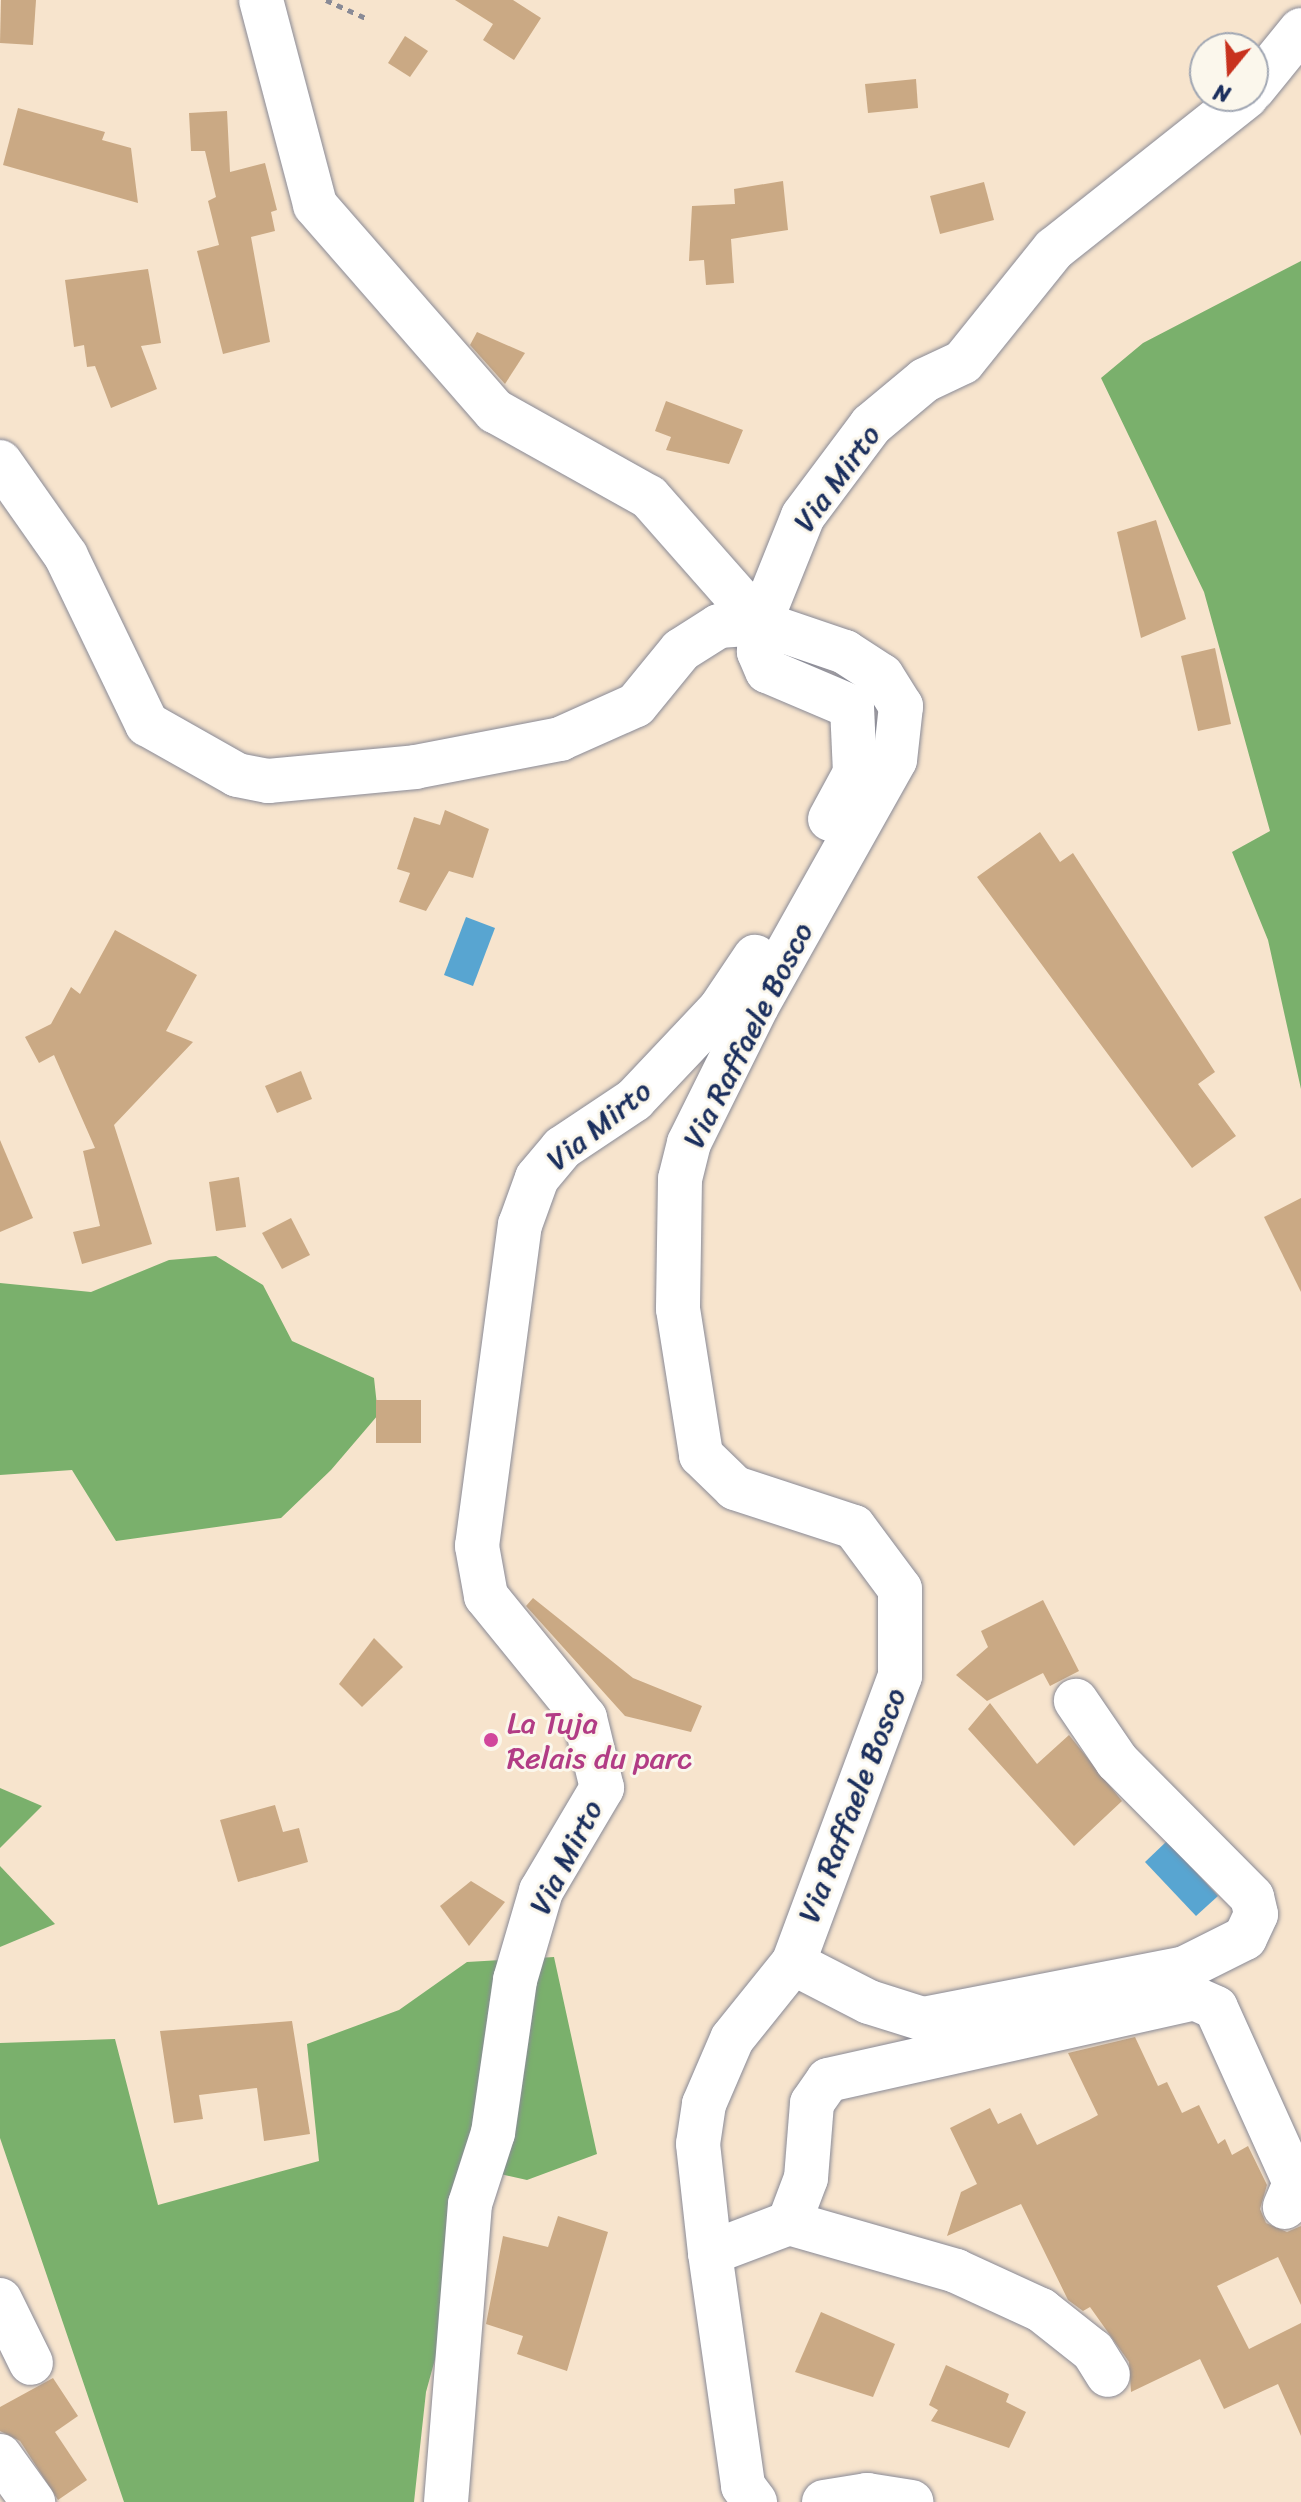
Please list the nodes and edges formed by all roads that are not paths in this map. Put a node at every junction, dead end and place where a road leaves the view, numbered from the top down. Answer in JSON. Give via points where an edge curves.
{"nodes":[{"id":1,"x":261,"y":0,"type":"edge"},
{"id":2,"x":1301,"y":30,"type":"edge"},
{"id":3,"x":1269,"y":69,"type":"edge"},
{"id":4,"x":1227,"y":112,"type":"edge"},
{"id":5,"x":0,"y":462,"type":"edge"},
{"id":6,"x":760,"y":623,"type":"junction"},
{"id":7,"x":1076,"y":1701,"type":"dead end"},
{"id":8,"x":793,"y":1963,"type":"junction"},
{"id":9,"x":1285,"y":2207,"type":"dead end"},
{"id":10,"x":789,"y":2223,"type":"junction"},
{"id":11,"x":710,"y":2253,"type":"junction"},
{"id":12,"x":0,"y":2300,"type":"edge"},
{"id":13,"x":31,"y":2363,"type":"dead end"},
{"id":14,"x":1108,"y":2375,"type":"dead end"},
{"id":15,"x":0,"y":2456,"type":"edge"},
{"id":16,"x":33,"y":2502,"type":"edge"},
{"id":17,"x":446,"y":2502,"type":"edge"},
{"id":18,"x":755,"y":2502,"type":"edge"},
{"id":19,"x":824,"y":2502,"type":"edge"},
{"id":20,"x":911,"y":2502,"type":"edge"}],
"edges":[{"from":1,"to":6,"type":"street","via":[[315,205],[495,411],[649,497]]},
{"from":2,"to":3,"type":"street"},
{"from":4,"to":6,"type":"street","name":"Via Mirto","via":[[1054,249],[963,362],[925,380],[871,425],[803,516]]},
{"from":5,"to":6,"type":"street","name":"Via Raffaele Bosco","via":[[66,556],[147,724],[237,775],[268,781],[415,767],[560,739],[636,705],[681,650],[719,626]]},
{"from":6,"to":8,"type":"street","name":"Via Raffaele Bosco","via":[[845,652],[882,676],[901,706],[902,734],[895,760],[757,1006],[689,1143],[680,1179],[678,1309],[701,1455],[735,1488],[854,1527],[900,1589],[900,1676]]},
{"from":6,"to":17,"type":"street","name":"Via Mirto","via":[[767,671],[852,707],[855,773],[720,1009],[634,1100],[562,1148],[537,1178],[506,1298],[477,1546],[486,1596],[585,1718],[602,1788],[541,1891],[515,1980],[493,2133],[470,2204]]},
{"from":7,"to":8,"type":"street","via":[[1099,1741],[1252,1897],[1256,1914],[1245,1938],[1185,1968],[923,2019],[869,2002]]},
{"from":8,"to":11,"type":"street","name":"Via Raffaele Bosco","via":[[732,2039],[704,2104],[698,2144]]},
{"from":9,"to":10,"type":"street","via":[[1295,2183],[1216,2008],[1194,1998],[828,2080],[812,2103],[806,2178]]},
{"from":10,"to":11,"type":"street"},
{"from":10,"to":14,"type":"street","via":[[956,2271],[1017,2298],[1070,2330]]},
{"from":11,"to":18,"type":"street","name":"Via Raffaele Bosco","via":[[743,2486]]},
{"from":12,"to":13,"type":"street"},
{"from":15,"to":16,"type":"street"},
{"from":19,"to":20,"type":"street","via":[[867,2495]]}]}
